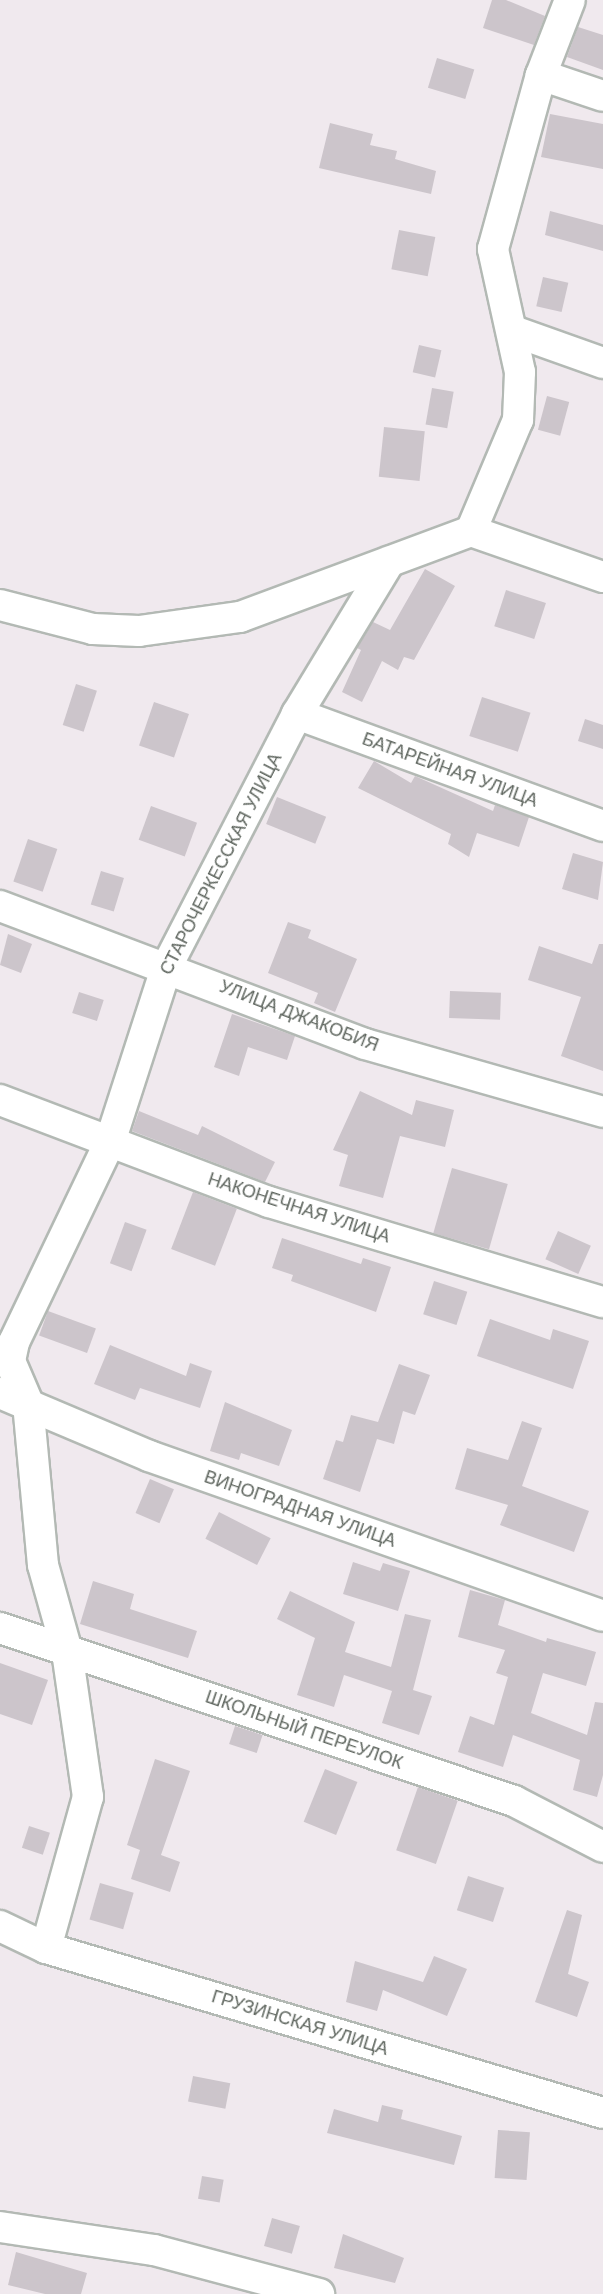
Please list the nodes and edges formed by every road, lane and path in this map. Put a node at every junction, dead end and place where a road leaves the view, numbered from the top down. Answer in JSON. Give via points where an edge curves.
{"nodes":[{"id":1,"x":570,"y":0,"type":"edge"},
{"id":2,"x":541,"y":75,"type":"junction"},
{"id":3,"x":603,"y":96,"type":"edge"},
{"id":4,"x":513,"y":331,"type":"junction"},
{"id":5,"x":603,"y":363,"type":"edge"},
{"id":6,"x":471,"y":531,"type":"junction"},
{"id":7,"x":389,"y":562,"type":"junction"},
{"id":8,"x":603,"y":577,"type":"edge"},
{"id":9,"x":0,"y":605,"type":"edge"},
{"id":10,"x":297,"y":714,"type":"junction"},
{"id":11,"x":603,"y":826,"type":"edge"},
{"id":12,"x":0,"y":906,"type":"edge"},
{"id":13,"x":167,"y":966,"type":"junction"},
{"id":14,"x":0,"y":1100,"type":"edge"},
{"id":15,"x":603,"y":1112,"type":"edge"},
{"id":16,"x":110,"y":1142,"type":"junction"},
{"id":17,"x":603,"y":1302,"type":"edge"},
{"id":18,"x":0,"y":1393,"type":"edge"},
{"id":19,"x":28,"y":1403,"type":"junction"},
{"id":20,"x":603,"y":1616,"type":"edge"},
{"id":21,"x":0,"y":1628,"type":"edge"},
{"id":22,"x":68,"y":1651,"type":"junction"},
{"id":23,"x":603,"y":1847,"type":"edge"},
{"id":24,"x":0,"y":1926,"type":"edge"},
{"id":25,"x":46,"y":1948,"type":"junction"},
{"id":26,"x":603,"y":2113,"type":"edge"},
{"id":27,"x":0,"y":2227,"type":"edge"},
{"id":28,"x":319,"y":2294,"type":"edge"}],
"edges":[{"from":1,"to":2,"type":"street"},
{"from":2,"to":3,"type":"street"},
{"from":2,"to":4,"type":"street","via":[[493,249]]},
{"from":4,"to":5,"type":"street"},
{"from":4,"to":6,"type":"street","via":[[520,372],[518,420]]},
{"from":6,"to":7,"type":"street"},
{"from":6,"to":8,"type":"street"},
{"from":7,"to":9,"type":"street","via":[[240,617],[139,631],[93,629]]},
{"from":7,"to":10,"type":"street","name":"СТАРОЧЕРКЕССКАЯ УЛИЦА"},
{"from":10,"to":11,"type":"street","name":"БАТАРЕЙНАЯ УЛИЦА"},
{"from":10,"to":13,"type":"street","name":"СТАРОЧЕРКЕССКАЯ УЛИЦА"},
{"from":12,"to":13,"type":"street","name":"УЛИЦА ДЖАКОБИЯ"},
{"from":13,"to":15,"type":"street","name":"УЛИЦА ДЖАКОБИЯ","via":[[365,1044]]},
{"from":13,"to":16,"type":"street","name":"СТАРОЧЕРКЕССКАЯ УЛИЦА"},
{"from":14,"to":16,"type":"street","name":"НАКОНЕЧНАЯ УЛИЦА"},
{"from":16,"to":17,"type":"street","name":"НАКОНЕЧНАЯ УЛИЦА","via":[[269,1202]]},
{"from":16,"to":19,"type":"street","name":"СТАРОЧЕРКЕССКАЯ УЛИЦА","via":[[14,1342],[10,1361]]},
{"from":18,"to":19,"type":"street","name":"ВИНОГРАДНАЯ УЛИЦА"},
{"from":19,"to":20,"type":"street","name":"ВИНОГРАДНАЯ УЛИЦА","via":[[149,1456]]},
{"from":19,"to":22,"type":"street","name":"СТАРОЧЕРКЕССКАЯ УЛИЦА","via":[[43,1565]]},
{"from":21,"to":22,"type":"street","name":"ШКОЛЬНЫЙ ПЕРЕУЛОК"},
{"from":22,"to":23,"type":"street","name":"ШКОЛЬНЫЙ ПЕРЕУЛОК","via":[[514,1801]]},
{"from":22,"to":25,"type":"street","name":"СТАРОЧЕРКЕССКАЯ УЛИЦА","via":[[88,1797]]},
{"from":24,"to":25,"type":"street","name":"ГРУЗИНСКАЯ УЛИЦА"},
{"from":25,"to":26,"type":"street","name":"ГРУЗИНСКАЯ УЛИЦА"},
{"from":27,"to":28,"type":"street","via":[[154,2250]]}]}
